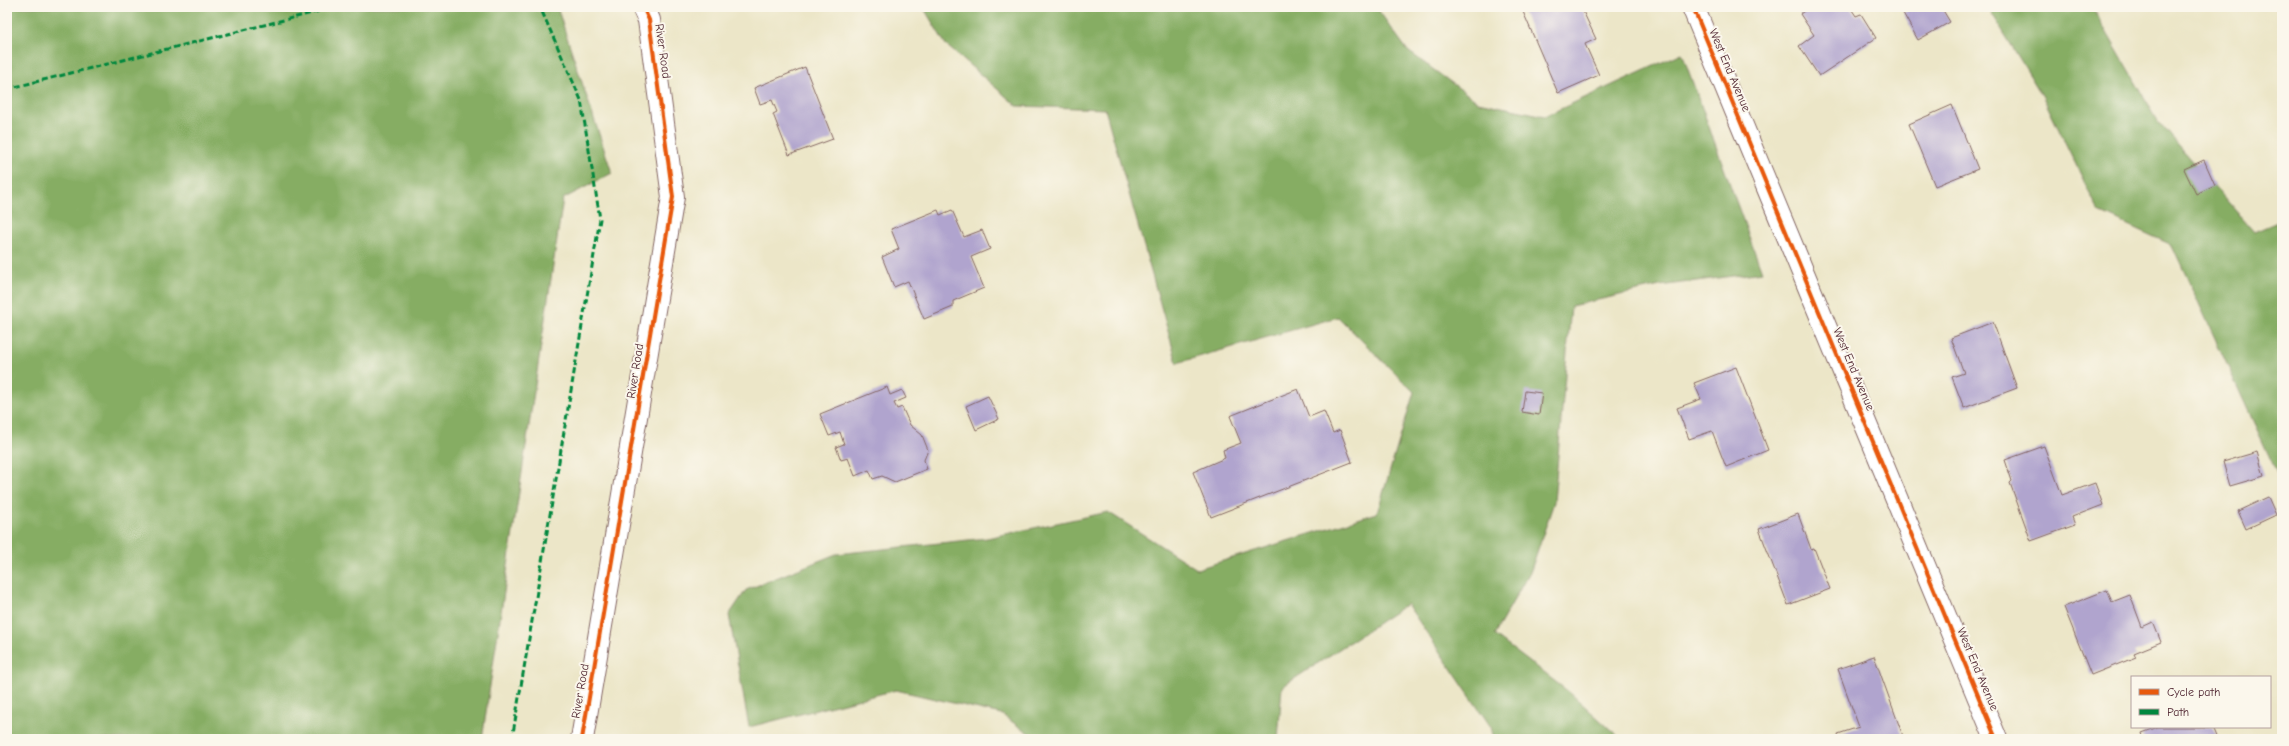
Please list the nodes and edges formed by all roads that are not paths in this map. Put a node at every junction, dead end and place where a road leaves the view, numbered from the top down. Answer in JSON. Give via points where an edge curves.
{"nodes":[{"id":1,"x":643,"y":7,"type":"edge"},
{"id":2,"x":1693,"y":7,"type":"edge"},
{"id":3,"x":582,"y":739,"type":"edge"},
{"id":4,"x":1996,"y":739,"type":"edge"}],
"edges":[{"from":1,"to":3,"type":"street","name":"River Road","via":[[649,20],[673,197]]},
{"from":2,"to":4,"type":"street","name":"West End Avenue"}]}
